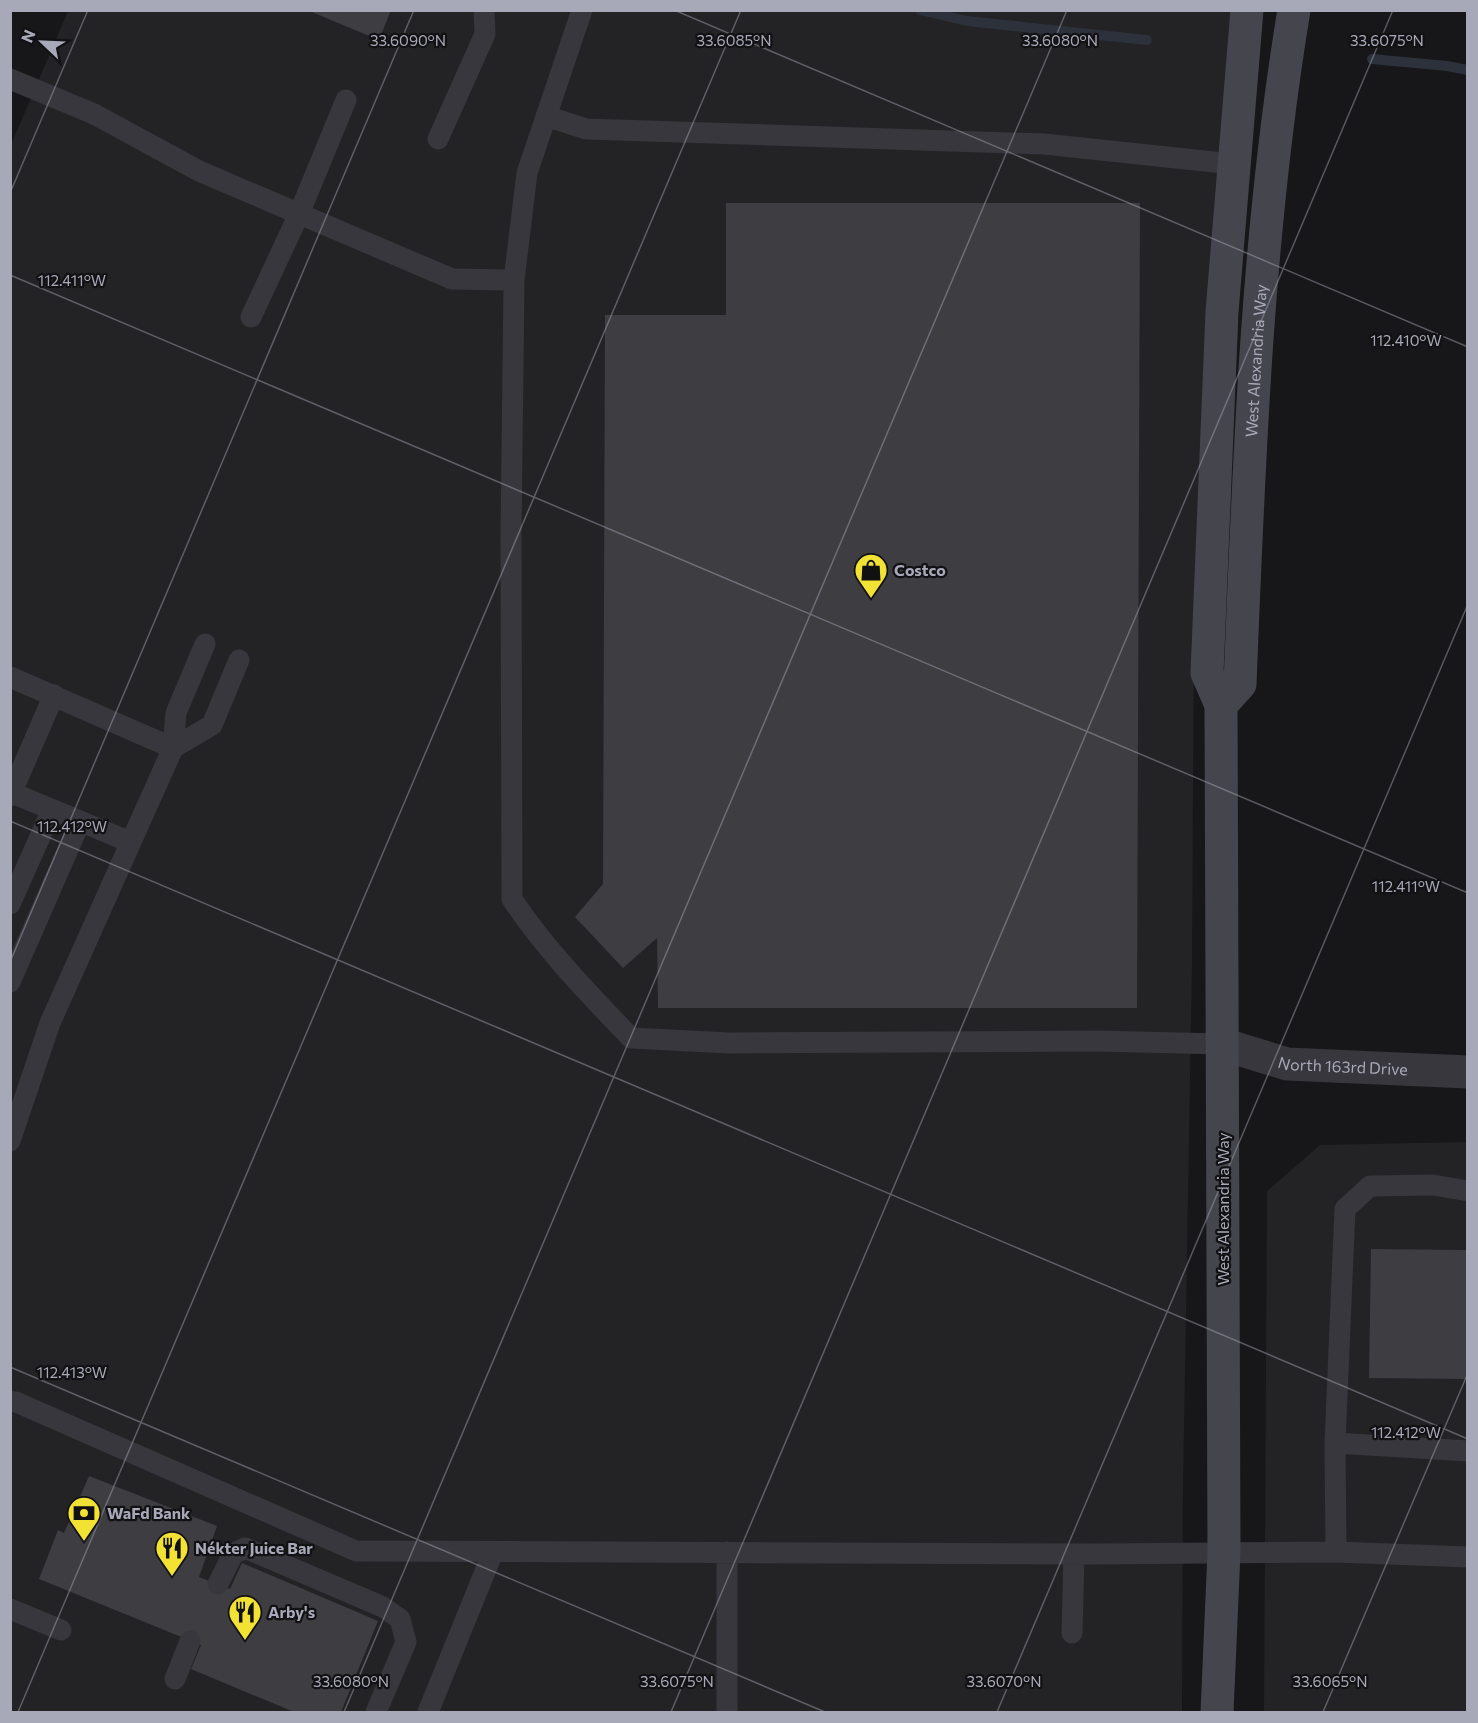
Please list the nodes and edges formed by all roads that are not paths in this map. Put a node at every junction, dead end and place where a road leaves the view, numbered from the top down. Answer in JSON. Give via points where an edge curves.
{"nodes":[{"id":1,"x":484,"y":10,"type":"edge"},
{"id":2,"x":582,"y":10,"type":"edge"},
{"id":3,"x":1248,"y":10,"type":"edge"},
{"id":4,"x":1294,"y":10,"type":"edge"},
{"id":5,"x":10,"y":79,"type":"edge"},
{"id":6,"x":346,"y":100,"type":"dead end"},
{"id":7,"x":546,"y":116,"type":"junction"},
{"id":8,"x":438,"y":138,"type":"dead end"},
{"id":9,"x":1233,"y":164,"type":"junction"},
{"id":10,"x":299,"y":214,"type":"junction"},
{"id":11,"x":514,"y":280,"type":"junction"},
{"id":12,"x":251,"y":316,"type":"dead end"},
{"id":13,"x":205,"y":644,"type":"dead end"},
{"id":14,"x":239,"y":660,"type":"dead end"},
{"id":15,"x":10,"y":676,"type":"edge"},
{"id":16,"x":54,"y":695,"type":"junction"},
{"id":17,"x":1221,"y":705,"type":"junction"},
{"id":18,"x":173,"y":748,"type":"junction"},
{"id":19,"x":11,"y":793,"type":"edge"},
{"id":20,"x":52,"y":810,"type":"junction"},
{"id":21,"x":80,"y":822,"type":"junction"},
{"id":22,"x":130,"y":842,"type":"junction"},
{"id":23,"x":10,"y":904,"type":"edge"},
{"id":24,"x":10,"y":982,"type":"edge"},
{"id":25,"x":1222,"y":1044,"type":"junction"},
{"id":26,"x":1467,"y":1072,"type":"edge"},
{"id":27,"x":10,"y":1141,"type":"edge"},
{"id":28,"x":1467,"y":1191,"type":"edge"},
{"id":29,"x":10,"y":1401,"type":"edge"},
{"id":30,"x":1335,"y":1443,"type":"junction"},
{"id":31,"x":1467,"y":1451,"type":"edge"},
{"id":32,"x":1336,"y":1551,"type":"junction"},
{"id":33,"x":493,"y":1552,"type":"junction"},
{"id":34,"x":727,"y":1552,"type":"junction"},
{"id":35,"x":1224,"y":1552,"type":"junction"},
{"id":36,"x":1074,"y":1554,"type":"junction"},
{"id":37,"x":1467,"y":1557,"type":"edge"},
{"id":38,"x":218,"y":1584,"type":"dead end"},
{"id":39,"x":10,"y":1609,"type":"edge"},
{"id":40,"x":61,"y":1630,"type":"dead end"},
{"id":41,"x":1072,"y":1633,"type":"dead end"},
{"id":42,"x":190,"y":1641,"type":"dead end"},
{"id":43,"x":175,"y":1679,"type":"dead end"},
{"id":44,"x":376,"y":1713,"type":"edge"},
{"id":45,"x":428,"y":1713,"type":"edge"},
{"id":46,"x":727,"y":1713,"type":"edge"},
{"id":47,"x":1217,"y":1713,"type":"edge"}],
"edges":[{"from":1,"to":8,"type":"lane","via":[[485,34]]},
{"from":2,"to":7,"type":"lane"},
{"from":3,"to":9,"type":"street","name":"West Alexandria Way"},
{"from":4,"to":17,"type":"street","name":"West Alexandria Way","via":[[1281,85],[1263,250],[1248,470],[1240,684]]},
{"from":5,"to":10,"type":"lane","via":[[94,114],[199,171]]},
{"from":6,"to":10,"type":"lane"},
{"from":7,"to":9,"type":"lane","via":[[586,129],[1044,144]]},
{"from":7,"to":11,"type":"lane","via":[[527,173]]},
{"from":9,"to":17,"type":"street","name":"West Alexandria Way","via":[[1221,324],[1207,673]]},
{"from":10,"to":11,"type":"lane","via":[[452,279]]},
{"from":10,"to":12,"type":"lane"},
{"from":11,"to":25,"type":"lane","via":[[512,899],[531,928],[602,1008],[631,1038],[681,1041]]},
{"from":13,"to":18,"type":"lane","via":[[176,714]]},
{"from":14,"to":18,"type":"lane","via":[[212,725]]},
{"from":15,"to":16,"type":"lane"},
{"from":16,"to":18,"type":"lane"},
{"from":16,"to":19,"type":"lane"},
{"from":17,"to":25,"type":"street","name":"West Alexandria Way"},
{"from":18,"to":22,"type":"lane"},
{"from":19,"to":20,"type":"lane"},
{"from":20,"to":21,"type":"lane"},
{"from":20,"to":23,"type":"lane"},
{"from":21,"to":22,"type":"lane"},
{"from":21,"to":24,"type":"lane"},
{"from":22,"to":27,"type":"lane","via":[[50,1023]]},
{"from":25,"to":26,"type":"street","name":"North 163rd Drive","via":[[1287,1064]]},
{"from":25,"to":35,"type":"street","name":"West Alexandria Way"},
{"from":28,"to":30,"type":"lane","via":[[1433,1185],[1370,1186],[1345,1209]]},
{"from":29,"to":33,"type":"lane","via":[[356,1551]]},
{"from":30,"to":31,"type":"lane"},
{"from":30,"to":32,"type":"lane"},
{"from":32,"to":35,"type":"lane"},
{"from":32,"to":37,"type":"lane"},
{"from":33,"to":34,"type":"lane"},
{"from":33,"to":45,"type":"lane"},
{"from":34,"to":36,"type":"lane"},
{"from":34,"to":46,"type":"lane"},
{"from":35,"to":36,"type":"lane"},
{"from":35,"to":47,"type":"street","name":"West Alexandria Way"},
{"from":36,"to":41,"type":"lane"},
{"from":38,"to":44,"type":"lane","via":[[233,1554],[245,1548],[383,1607],[400,1619],[406,1641]]},
{"from":39,"to":40,"type":"lane"},
{"from":42,"to":43,"type":"lane"}]}
